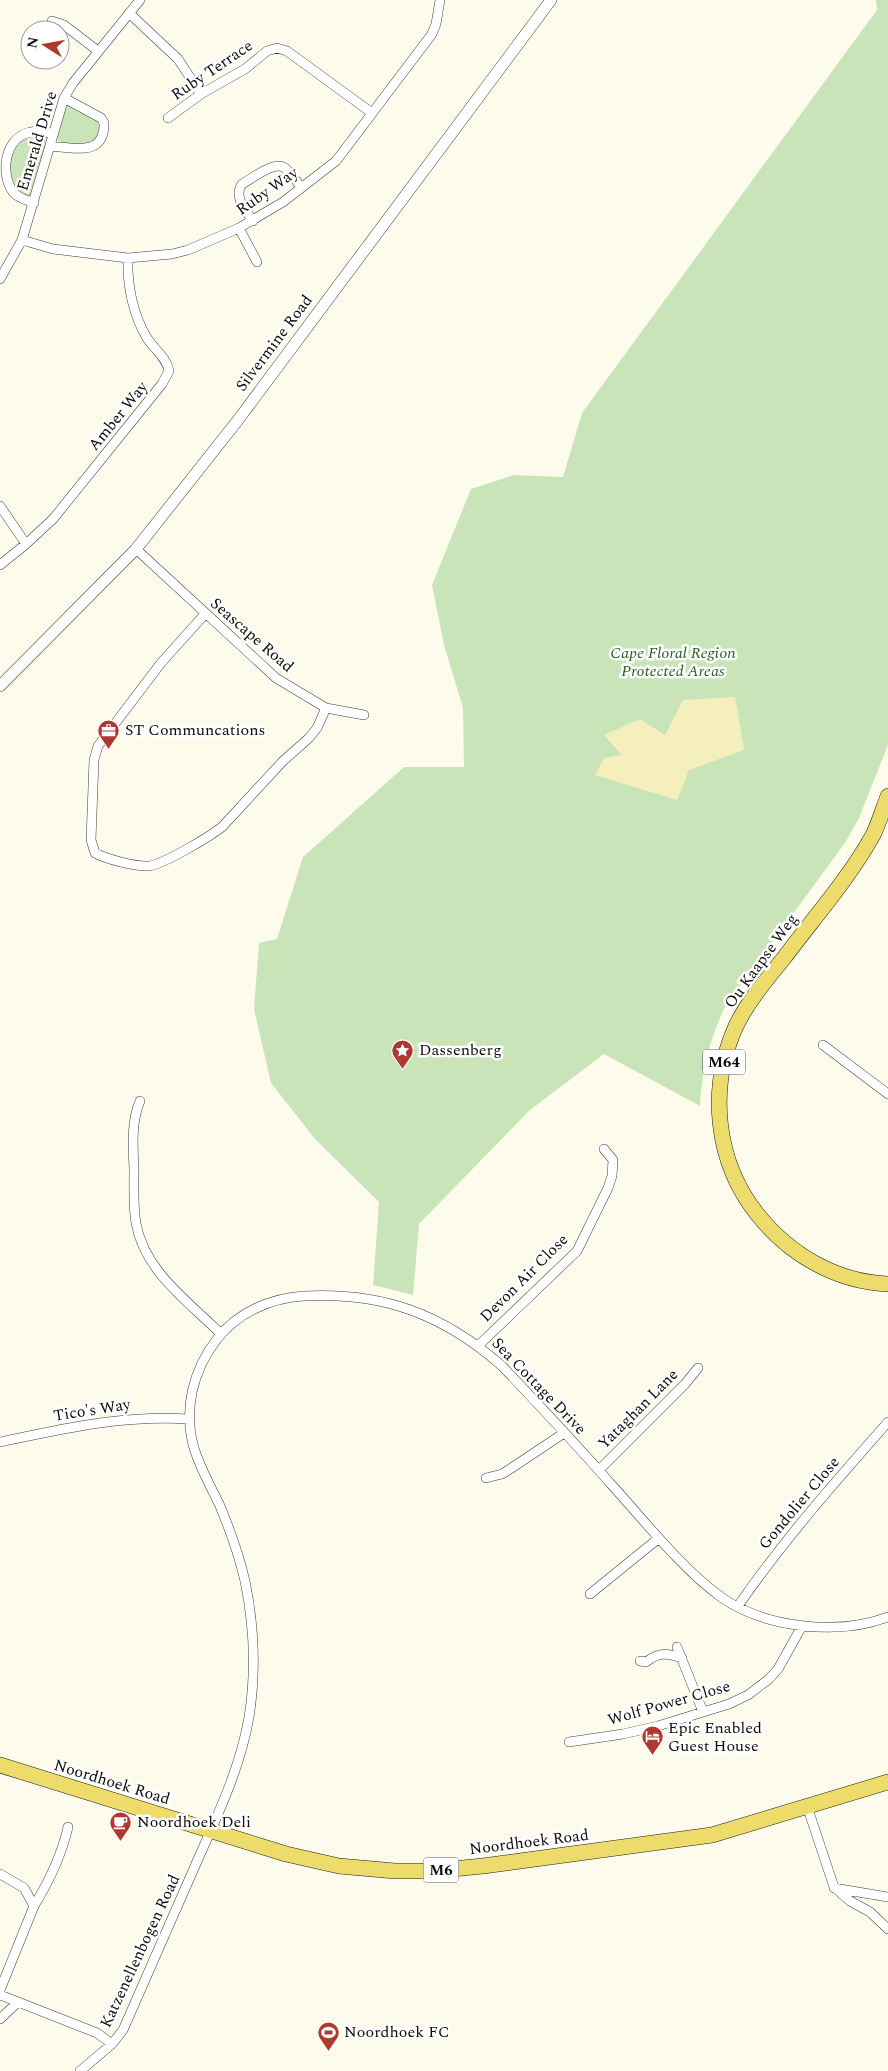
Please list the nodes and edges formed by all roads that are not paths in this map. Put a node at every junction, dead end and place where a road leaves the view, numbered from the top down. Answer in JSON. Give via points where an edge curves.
{"nodes":[{"id":1,"x":140,"y":0,"type":"edge"},
{"id":2,"x":440,"y":0,"type":"edge"},
{"id":3,"x":551,"y":0,"type":"edge"},
{"id":4,"x":129,"y":14,"type":"junction"},
{"id":5,"x":70,"y":30,"type":"edge"},
{"id":6,"x":98,"y":51,"type":"junction"},
{"id":7,"x":201,"y":94,"type":"junction"},
{"id":8,"x":64,"y":98,"type":"junction"},
{"id":9,"x":372,"y":113,"type":"junction"},
{"id":10,"x":168,"y":118,"type":"dead end"},
{"id":11,"x":54,"y":133,"type":"junction"},
{"id":12,"x":51,"y":146,"type":"junction"},
{"id":13,"x":301,"y":187,"type":"junction"},
{"id":14,"x":34,"y":203,"type":"junction"},
{"id":15,"x":252,"y":221,"type":"junction"},
{"id":16,"x":240,"y":228,"type":"junction"},
{"id":17,"x":22,"y":240,"type":"junction"},
{"id":18,"x":128,"y":258,"type":"junction"},
{"id":19,"x":257,"y":262,"type":"dead end"},
{"id":20,"x":0,"y":279,"type":"edge"},
{"id":21,"x":0,"y":506,"type":"edge"},
{"id":22,"x":26,"y":544,"type":"junction"},
{"id":23,"x":136,"y":550,"type":"junction"},
{"id":24,"x":0,"y":565,"type":"edge"},
{"id":25,"x":205,"y":614,"type":"junction"},
{"id":26,"x":0,"y":686,"type":"edge"},
{"id":27,"x":326,"y":708,"type":"junction"},
{"id":28,"x":364,"y":715,"type":"dead end"},
{"id":29,"x":888,"y":796,"type":"edge"},
{"id":30,"x":823,"y":1044,"type":"dead end"},
{"id":31,"x":888,"y":1094,"type":"edge"},
{"id":32,"x":140,"y":1101,"type":"dead end"},
{"id":33,"x":604,"y":1149,"type":"dead end"},
{"id":34,"x":888,"y":1284,"type":"edge"},
{"id":35,"x":221,"y":1334,"type":"junction"},
{"id":36,"x":479,"y":1345,"type":"junction"},
{"id":37,"x":698,"y":1368,"type":"dead end"},
{"id":38,"x":190,"y":1419,"type":"junction"},
{"id":39,"x":888,"y":1422,"type":"edge"},
{"id":40,"x":564,"y":1433,"type":"junction"},
{"id":41,"x":0,"y":1442,"type":"edge"},
{"id":42,"x":598,"y":1470,"type":"junction"},
{"id":43,"x":486,"y":1478,"type":"dead end"},
{"id":44,"x":660,"y":1538,"type":"junction"},
{"id":45,"x":590,"y":1594,"type":"dead end"},
{"id":46,"x":738,"y":1606,"type":"junction"},
{"id":47,"x":888,"y":1617,"type":"edge"},
{"id":48,"x":802,"y":1626,"type":"junction"},
{"id":49,"x":677,"y":1647,"type":"dead end"},
{"id":50,"x":682,"y":1658,"type":"junction"},
{"id":51,"x":640,"y":1661,"type":"dead end"},
{"id":52,"x":703,"y":1712,"type":"junction"},
{"id":53,"x":569,"y":1742,"type":"dead end"},
{"id":54,"x":0,"y":1765,"type":"edge"},
{"id":55,"x":888,"y":1782,"type":"edge"},
{"id":56,"x":807,"y":1806,"type":"junction"},
{"id":57,"x":68,"y":1827,"type":"dead end"},
{"id":58,"x":211,"y":1831,"type":"junction"},
{"id":59,"x":0,"y":1874,"type":"edge"},
{"id":60,"x":834,"y":1888,"type":"junction"},
{"id":61,"x":888,"y":1897,"type":"edge"},
{"id":62,"x":34,"y":1906,"type":"junction"},
{"id":63,"x":888,"y":1929,"type":"edge"},
{"id":64,"x":0,"y":1990,"type":"edge"},
{"id":65,"x":0,"y":1995,"type":"edge"},
{"id":66,"x":18,"y":2002,"type":"junction"},
{"id":67,"x":0,"y":2019,"type":"edge"},
{"id":68,"x":112,"y":2044,"type":"junction"},
{"id":69,"x":80,"y":2071,"type":"edge"}],
"edges":[{"from":1,"to":4,"type":"street","name":"Emerald Drive"},
{"from":2,"to":9,"type":"street","name":"Ruby Way","via":[[432,34]]},
{"from":3,"to":23,"type":"street","name":"Silvermine Road","via":[[238,420]]},
{"from":4,"to":6,"type":"street","name":"Emerald Drive"},
{"from":4,"to":7,"type":"street","via":[[178,59]]},
{"from":5,"to":6,"type":"street"},
{"from":6,"to":8,"type":"street","name":"Emerald Drive"},
{"from":7,"to":9,"type":"street","name":"Ruby Terrace","via":[[246,69],[266,51],[277,48],[287,51]]},
{"from":7,"to":10,"type":"street","name":"Ruby Terrace"},
{"from":8,"to":11,"type":"street","name":"Emerald Drive"},
{"from":8,"to":12,"type":"street","via":[[101,118],[104,123],[102,136],[96,145],[87,149]]},
{"from":9,"to":13,"type":"street","name":"Ruby Way","via":[[336,160]]},
{"from":11,"to":12,"type":"street","name":"Emerald Drive"},
{"from":11,"to":14,"type":"street","via":[[32,131],[22,135],[10,147],[3,162],[9,188]]},
{"from":12,"to":14,"type":"street","name":"Emerald Drive"},
{"from":13,"to":15,"type":"street","name":"Ruby Way"},
{"from":13,"to":15,"type":"street","via":[[286,169],[277,166],[242,184],[239,198]]},
{"from":14,"to":17,"type":"street","name":"Emerald Drive"},
{"from":15,"to":16,"type":"street","name":"Ruby Way"},
{"from":16,"to":18,"type":"street","name":"Ruby Way","via":[[185,251]]},
{"from":16,"to":19,"type":"street"},
{"from":17,"to":18,"type":"street","name":"Ruby Way","via":[[53,250]]},
{"from":17,"to":20,"type":"street","name":"Emerald Drive"},
{"from":18,"to":22,"type":"street","name":"Amber Way","via":[[128,279],[134,306],[146,337],[165,360],[169,371],[162,384],[64,505]]},
{"from":21,"to":22,"type":"street"},
{"from":22,"to":24,"type":"street","name":"Amber Way"},
{"from":23,"to":25,"type":"street","name":"Seascape Road"},
{"from":23,"to":26,"type":"street","name":"Silvermine Road"},
{"from":25,"to":27,"type":"street","name":"Seascape Road","via":[[276,678]]},
{"from":25,"to":27,"type":"street","via":[[161,662],[96,751],[91,840],[95,854],[138,865],[152,865],[210,836],[309,738]]},
{"from":27,"to":28,"type":"street","name":"Seascape Road"},
{"from":29,"to":34,"type":"main road","name":"Ou Kaapse Weg","number":"M64","via":[[873,834],[851,868],[744,1012],[728,1046],[718,1097],[721,1136],[730,1167],[746,1199],[771,1231],[824,1268],[860,1280]]},
{"from":30,"to":31,"type":"street"},
{"from":32,"to":35,"type":"street","via":[[134,1116],[133,1150],[135,1216],[139,1234],[159,1272]]},
{"from":33,"to":36,"type":"street","name":"Devon Air Close","via":[[613,1160],[612,1176],[576,1251]]},
{"from":35,"to":36,"type":"street","name":"Sea Cottage Drive","via":[[264,1304],[306,1296],[349,1296],[414,1310]]},
{"from":35,"to":38,"type":"street","name":"Sea Cottage Drive","via":[[209,1350],[194,1383]]},
{"from":36,"to":40,"type":"street","name":"Sea Cottage Drive"},
{"from":37,"to":42,"type":"street","name":"Yataghan Lane"},
{"from":38,"to":41,"type":"street","name":"Tico's Way","via":[[162,1417],[104,1421]]},
{"from":38,"to":58,"type":"street","name":"Sea Cottage Drive","via":[[194,1448],[221,1508],[240,1565],[253,1645],[252,1686],[242,1748]]},
{"from":39,"to":46,"type":"street","name":"Gondolier Close","via":[[826,1491]]},
{"from":40,"to":42,"type":"street","name":"Sea Cottage Drive"},
{"from":40,"to":43,"type":"street","via":[[502,1474]]},
{"from":42,"to":44,"type":"street","name":"Sea Cottage Drive"},
{"from":44,"to":45,"type":"street"},
{"from":44,"to":46,"type":"street","name":"Sea Cottage Drive","via":[[708,1586]]},
{"from":46,"to":48,"type":"street","name":"Sea Cottage Drive"},
{"from":47,"to":48,"type":"street","name":"Sea Cottage Drive","via":[[840,1627]]},
{"from":48,"to":52,"type":"street","name":"Wolf Power Close","via":[[769,1679],[748,1695]]},
{"from":49,"to":50,"type":"street"},
{"from":50,"to":51,"type":"street","via":[[664,1653],[646,1662]]},
{"from":50,"to":52,"type":"street"},
{"from":52,"to":53,"type":"street","name":"Wolf Power Close","via":[[623,1734]]},
{"from":54,"to":58,"type":"main road","name":"Noordhoek Road","number":"M6"},
{"from":55,"to":56,"type":"main road","name":"Noordhoek Road","number":"M6"},
{"from":56,"to":58,"type":"main road","name":"Noordhoek Road","number":"M6","via":[[712,1835],[432,1871],[367,1870],[315,1862]]},
{"from":56,"to":60,"type":"street"},
{"from":57,"to":62,"type":"street"},
{"from":58,"to":68,"type":"street","name":"Katzenellenbogen Road","via":[[123,2030]]},
{"from":59,"to":62,"type":"street","via":[[24,1888]]},
{"from":60,"to":61,"type":"street"},
{"from":60,"to":63,"type":"street","via":[[870,1912]]},
{"from":62,"to":64,"type":"street"},
{"from":65,"to":66,"type":"street"},
{"from":66,"to":67,"type":"street"},
{"from":66,"to":68,"type":"street","via":[[102,2036]]},
{"from":68,"to":69,"type":"street","name":"Katzenellenbogen Road"}]}
